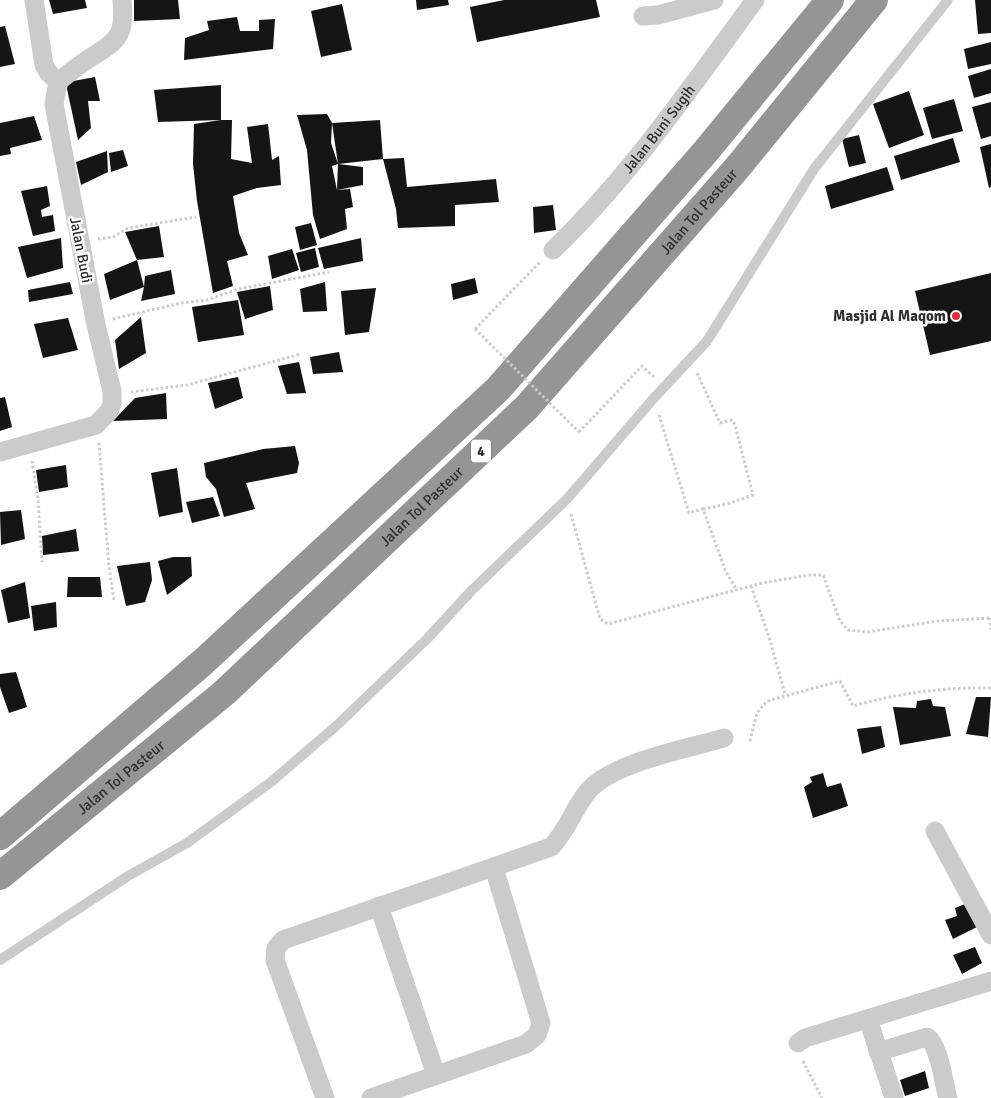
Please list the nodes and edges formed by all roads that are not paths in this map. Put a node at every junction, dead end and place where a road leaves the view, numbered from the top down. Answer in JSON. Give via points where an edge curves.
{"nodes":[{"id":1,"x":34,"y":0,"type":"edge"},
{"id":2,"x":122,"y":0,"type":"edge"},
{"id":3,"x":714,"y":0,"type":"edge"},
{"id":4,"x":755,"y":0,"type":"edge"},
{"id":5,"x":830,"y":0,"type":"edge"},
{"id":6,"x":874,"y":0,"type":"edge"},
{"id":7,"x":948,"y":0,"type":"edge"},
{"id":8,"x":643,"y":16,"type":"dead end"},
{"id":9,"x":58,"y":82,"type":"junction"},
{"id":10,"x":553,"y":250,"type":"dead end"},
{"id":11,"x":0,"y":452,"type":"edge"},
{"id":12,"x":724,"y":738,"type":"dead end"},
{"id":13,"x":935,"y":830,"type":"dead end"},
{"id":14,"x":0,"y":836,"type":"edge"},
{"id":15,"x":494,"y":868,"type":"junction"},
{"id":16,"x":0,"y":876,"type":"edge"},
{"id":17,"x":379,"y":906,"type":"junction"},
{"id":18,"x":991,"y":935,"type":"edge"},
{"id":19,"x":0,"y":960,"type":"edge"},
{"id":20,"x":991,"y":981,"type":"edge"},
{"id":21,"x":868,"y":1019,"type":"junction"},
{"id":22,"x":798,"y":1043,"type":"road end"},
{"id":23,"x":878,"y":1052,"type":"junction"},
{"id":24,"x":429,"y":1077,"type":"junction"},
{"id":25,"x":326,"y":1098,"type":"edge"},
{"id":26,"x":370,"y":1098,"type":"edge"},
{"id":27,"x":398,"y":1098,"type":"edge"},
{"id":28,"x":894,"y":1098,"type":"edge"},
{"id":29,"x":948,"y":1098,"type":"edge"}],
"edges":[{"from":1,"to":9,"type":"street","via":[[44,65]]},
{"from":2,"to":9,"type":"street","via":[[123,17],[114,43]]},
{"from":3,"to":8,"type":"street"},
{"from":4,"to":10,"type":"street","name":"Jalan Buni Sugih","via":[[602,201]]},
{"from":5,"to":14,"type":"highway","number":"4","via":[[706,151],[498,389],[203,662]]},
{"from":6,"to":16,"type":"highway","name":"Jalan Tol Pasteur","number":"4","via":[[737,168],[527,407],[224,693]]},
{"from":7,"to":19,"type":"lane","via":[[814,168],[716,328],[567,499],[470,590],[428,639],[271,782],[187,843],[128,876]]},
{"from":9,"to":11,"type":"street","name":"Jalan Budi","via":[[54,104],[96,325],[112,391],[109,412],[96,425]]},
{"from":12,"to":15,"type":"street","via":[[602,777],[588,791],[561,837],[551,847]]},
{"from":13,"to":18,"type":"street"},
{"from":15,"to":17,"type":"street"},
{"from":15,"to":24,"type":"street","via":[[542,1023],[537,1036],[526,1044]]},
{"from":17,"to":24,"type":"street"},
{"from":17,"to":25,"type":"street","via":[[283,940],[276,948],[276,960]]},
{"from":20,"to":21,"type":"street"},
{"from":21,"to":22,"type":"street"},
{"from":21,"to":23,"type":"street"},
{"from":23,"to":28,"type":"street"},
{"from":23,"to":29,"type":"street","via":[[927,1037],[939,1062]]},
{"from":24,"to":26,"type":"street"},
{"from":24,"to":27,"type":"street"}]}
